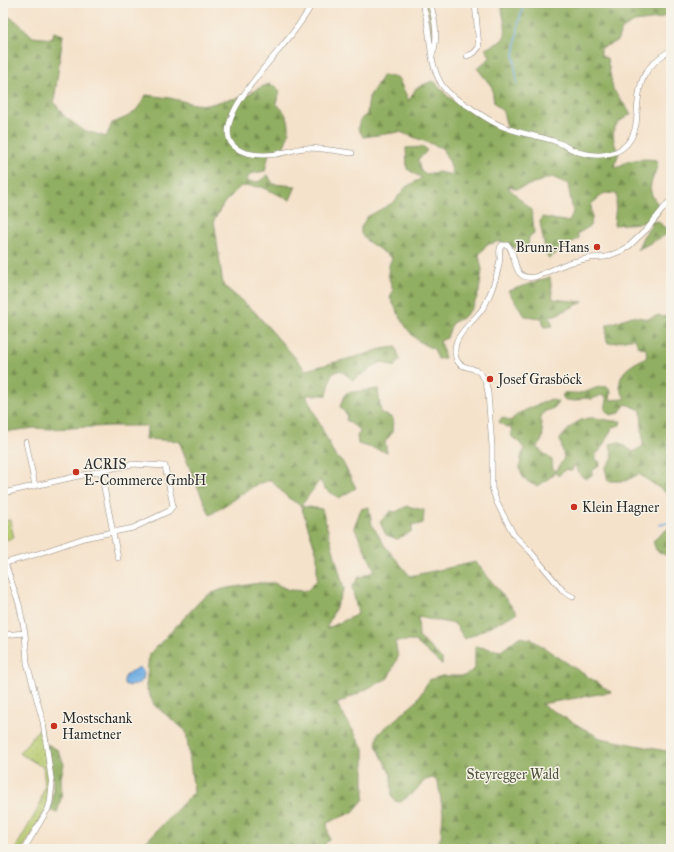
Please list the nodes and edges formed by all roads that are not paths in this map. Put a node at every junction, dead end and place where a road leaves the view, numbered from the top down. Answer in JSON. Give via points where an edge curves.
{"nodes":[{"id":1,"x":313,"y":3,"type":"edge"},
{"id":2,"x":422,"y":3,"type":"edge"},
{"id":3,"x":430,"y":3,"type":"edge"},
{"id":4,"x":476,"y":3,"type":"edge"},
{"id":5,"x":671,"y":50,"type":"edge"},
{"id":6,"x":432,"y":56,"type":"junction"},
{"id":7,"x":467,"y":56,"type":"dead end"},
{"id":8,"x":352,"y":153,"type":"dead end"},
{"id":9,"x":671,"y":198,"type":"edge"},
{"id":10,"x":26,"y":442,"type":"dead end"},
{"id":11,"x":101,"y":472,"type":"junction"},
{"id":12,"x":35,"y":486,"type":"junction"},
{"id":13,"x":3,"y":493,"type":"edge"},
{"id":14,"x":113,"y":532,"type":"junction"},
{"id":15,"x":118,"y":558,"type":"dead end"},
{"id":16,"x":4,"y":560,"type":"edge"},
{"id":17,"x":573,"y":598,"type":"dead end"},
{"id":18,"x":24,"y":633,"type":"junction"},
{"id":19,"x":3,"y":635,"type":"edge"},
{"id":20,"x":24,"y":849,"type":"edge"}],
"edges":[{"from":1,"to":8,"type":"street","via":[[242,97],[229,124],[228,137],[235,148],[251,154],[268,155],[306,148]]},
{"from":2,"to":6,"type":"street","via":[[427,18]]},
{"from":3,"to":6,"type":"street","via":[[435,37]]},
{"from":4,"to":7,"type":"street","via":[[479,47]]},
{"from":5,"to":6,"type":"street","via":[[655,61],[642,79],[636,130],[628,143],[617,152],[596,155],[582,153],[557,142],[511,130],[491,121],[443,87]]},
{"from":9,"to":17,"type":"street","via":[[647,229],[629,246],[611,256],[568,263],[530,278],[522,276],[516,268],[510,248],[502,245],[486,303],[462,331],[455,344],[458,363],[462,367],[478,372],[486,385],[492,446],[492,488],[497,503],[514,535],[564,592]]},
{"from":10,"to":12,"type":"street"},
{"from":11,"to":12,"type":"street"},
{"from":11,"to":14,"type":"street"},
{"from":11,"to":14,"type":"street","via":[[134,464],[165,466],[172,500],[173,506],[169,511],[133,528]]},
{"from":12,"to":13,"type":"street"},
{"from":14,"to":15,"type":"street"},
{"from":14,"to":16,"type":"street","via":[[84,538],[37,554]]},
{"from":16,"to":18,"type":"street","via":[[19,604]]},
{"from":18,"to":19,"type":"street"},
{"from":18,"to":20,"type":"street","via":[[28,663],[43,722],[52,793],[48,809]]}]}
